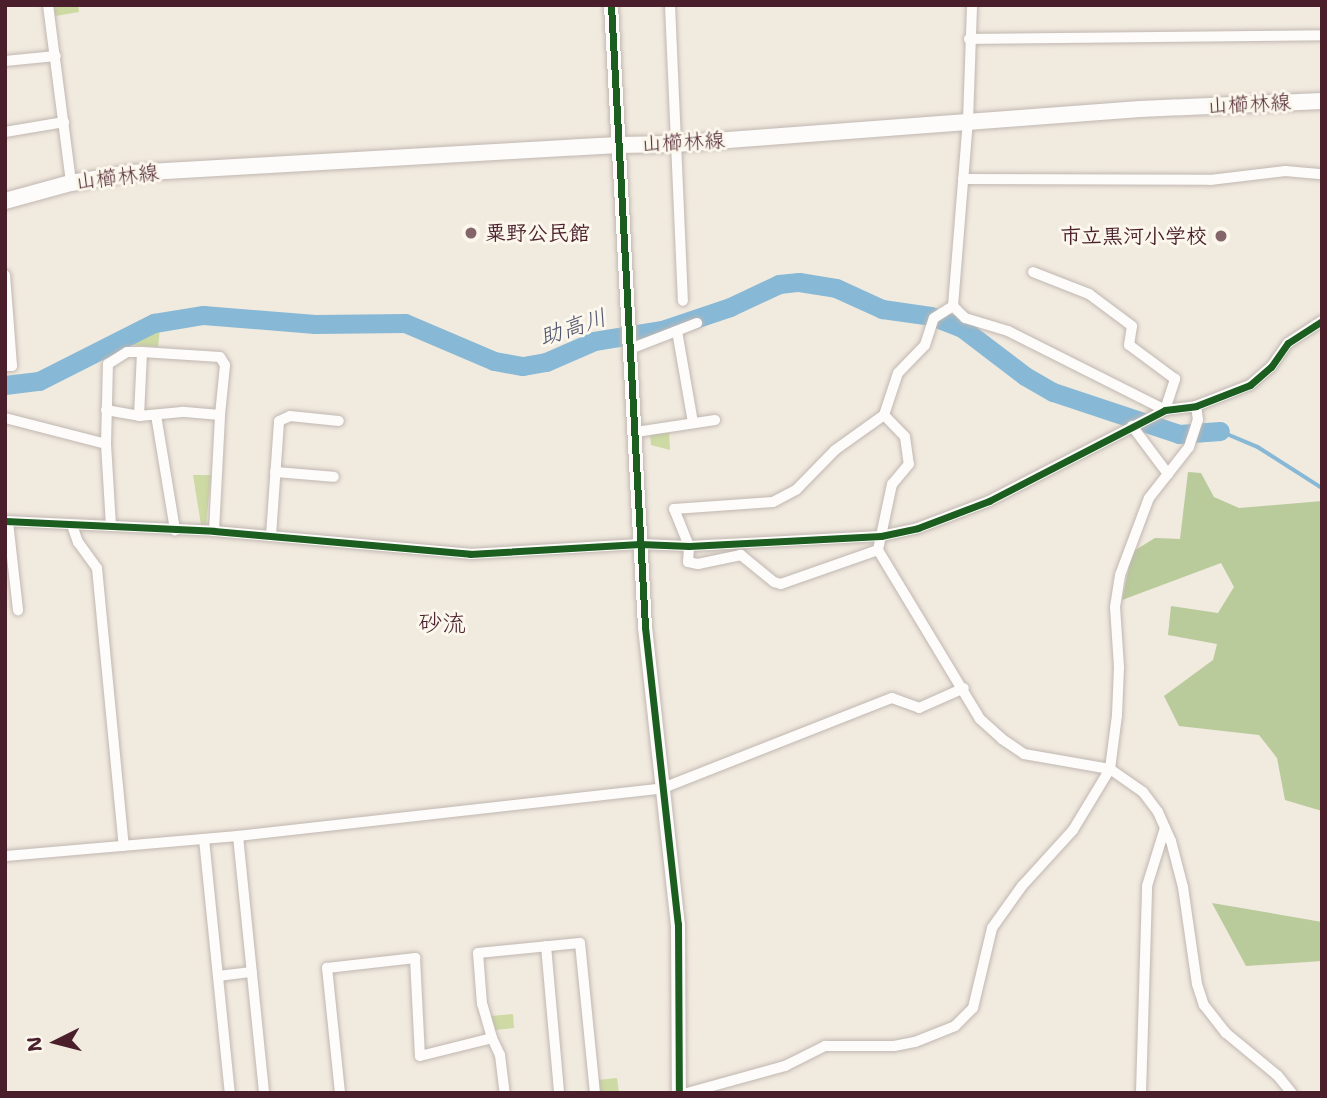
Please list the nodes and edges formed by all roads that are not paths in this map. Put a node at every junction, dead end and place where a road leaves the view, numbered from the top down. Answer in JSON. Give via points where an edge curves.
{"nodes":[{"id":1,"x":48,"y":5,"type":"edge"},
{"id":2,"x":611,"y":5,"type":"edge"},
{"id":3,"x":670,"y":5,"type":"edge"},
{"id":4,"x":972,"y":5,"type":"edge"},
{"id":5,"x":1322,"y":35,"type":"edge"},
{"id":6,"x":969,"y":39,"type":"junction"},
{"id":7,"x":56,"y":56,"type":"junction"},
{"id":8,"x":5,"y":61,"type":"edge"},
{"id":9,"x":1322,"y":101,"type":"edge"},
{"id":10,"x":968,"y":121,"type":"junction"},
{"id":11,"x":64,"y":122,"type":"junction"},
{"id":12,"x":5,"y":132,"type":"edge"},
{"id":13,"x":675,"y":144,"type":"junction"},
{"id":14,"x":618,"y":145,"type":"junction"},
{"id":15,"x":1322,"y":174,"type":"edge"},
{"id":16,"x":962,"y":179,"type":"junction"},
{"id":17,"x":71,"y":183,"type":"junction"},
{"id":18,"x":5,"y":201,"type":"edge"},
{"id":19,"x":1033,"y":272,"type":"dead end"},
{"id":20,"x":6,"y":279,"type":"edge"},
{"id":21,"x":683,"y":301,"type":"dead end"},
{"id":22,"x":953,"y":306,"type":"junction"},
{"id":23,"x":1322,"y":321,"type":"edge"},
{"id":24,"x":697,"y":323,"type":"dead end"},
{"id":25,"x":677,"y":331,"type":"junction"},
{"id":26,"x":630,"y":346,"type":"junction"},
{"id":27,"x":142,"y":352,"type":"junction"},
{"id":28,"x":5,"y":366,"type":"edge"},
{"id":29,"x":1196,"y":406,"type":"junction"},
{"id":30,"x":106,"y":410,"type":"junction"},
{"id":31,"x":1165,"y":410,"type":"junction"},
{"id":32,"x":156,"y":415,"type":"junction"},
{"id":33,"x":220,"y":415,"type":"junction"},
{"id":34,"x":884,"y":415,"type":"junction"},
{"id":35,"x":139,"y":416,"type":"junction"},
{"id":36,"x":5,"y":418,"type":"edge"},
{"id":37,"x":715,"y":419,"type":"dead end"},
{"id":38,"x":339,"y":421,"type":"dead end"},
{"id":39,"x":693,"y":423,"type":"junction"},
{"id":40,"x":1132,"y":426,"type":"junction"},
{"id":41,"x":636,"y":432,"type":"junction"},
{"id":42,"x":106,"y":444,"type":"junction"},
{"id":43,"x":275,"y":472,"type":"junction"},
{"id":44,"x":1168,"y":474,"type":"junction"},
{"id":45,"x":334,"y":477,"type":"dead end"},
{"id":46,"x":7,"y":522,"type":"edge"},
{"id":47,"x":72,"y":525,"type":"junction"},
{"id":48,"x":111,"y":526,"type":"junction"},
{"id":49,"x":175,"y":530,"type":"junction"},
{"id":50,"x":214,"y":531,"type":"junction"},
{"id":51,"x":271,"y":536,"type":"junction"},
{"id":52,"x":881,"y":536,"type":"junction"},
{"id":53,"x":640,"y":544,"type":"junction"},
{"id":54,"x":689,"y":546,"type":"junction"},
{"id":55,"x":878,"y":550,"type":"junction"},
{"id":56,"x":18,"y":610,"type":"dead end"},
{"id":57,"x":964,"y":688,"type":"junction"},
{"id":58,"x":1110,"y":769,"type":"junction"},
{"id":59,"x":663,"y":788,"type":"junction"},
{"id":60,"x":1165,"y":828,"type":"junction"},
{"id":61,"x":238,"y":836,"type":"junction"},
{"id":62,"x":204,"y":839,"type":"junction"},
{"id":63,"x":124,"y":846,"type":"junction"},
{"id":64,"x":5,"y":856,"type":"edge"},
{"id":65,"x":546,"y":946,"type":"junction"},
{"id":66,"x":252,"y":972,"type":"junction"},
{"id":67,"x":218,"y":976,"type":"junction"},
{"id":68,"x":492,"y":1038,"type":"junction"},
{"id":69,"x":230,"y":1093,"type":"edge"},
{"id":70,"x":264,"y":1093,"type":"edge"},
{"id":71,"x":340,"y":1093,"type":"edge"},
{"id":72,"x":505,"y":1093,"type":"edge"},
{"id":73,"x":559,"y":1093,"type":"edge"},
{"id":74,"x":595,"y":1093,"type":"edge"},
{"id":75,"x":679,"y":1093,"type":"edge"},
{"id":76,"x":687,"y":1093,"type":"edge"},
{"id":77,"x":1141,"y":1093,"type":"edge"},
{"id":78,"x":1292,"y":1093,"type":"edge"}],
"edges":[{"from":1,"to":7,"type":"street"},
{"from":2,"to":14,"type":"street"},
{"from":3,"to":13,"type":"street"},
{"from":4,"to":6,"type":"street"},
{"from":5,"to":6,"type":"street"},
{"from":6,"to":10,"type":"street"},
{"from":7,"to":8,"type":"street"},
{"from":7,"to":11,"type":"street"},
{"from":9,"to":10,"type":"main road","name":"山櫛林線"},
{"from":10,"to":13,"type":"main road","name":"山櫛林線"},
{"from":10,"to":16,"type":"street"},
{"from":11,"to":12,"type":"street"},
{"from":11,"to":17,"type":"street"},
{"from":13,"to":14,"type":"main road","name":"山櫛林線"},
{"from":13,"to":21,"type":"street"},
{"from":14,"to":17,"type":"main road","name":"山櫛林線","via":[[131,173]]},
{"from":14,"to":26,"type":"street"},
{"from":15,"to":16,"type":"street","via":[[1285,172],[1210,180]]},
{"from":16,"to":22,"type":"street"},
{"from":17,"to":18,"type":"main road","name":"山櫛林線"},
{"from":19,"to":31,"type":"street","via":[[1089,294],[1132,326],[1129,345],[1175,379]]},
{"from":20,"to":28,"type":"street","via":[[12,366]]},
{"from":22,"to":31,"type":"street","via":[[965,318],[1008,331]]},
{"from":22,"to":34,"type":"street","via":[[934,318],[925,345],[898,373]]},
{"from":23,"to":29,"type":"street","via":[[1288,344],[1250,385]]},
{"from":24,"to":25,"type":"street"},
{"from":25,"to":26,"type":"street"},
{"from":25,"to":39,"type":"street"},
{"from":26,"to":41,"type":"street"},
{"from":27,"to":30,"type":"street","via":[[127,352],[108,364]]},
{"from":27,"to":33,"type":"street","via":[[220,357],[225,365]]},
{"from":27,"to":35,"type":"street"},
{"from":29,"to":31,"type":"street"},
{"from":29,"to":44,"type":"street","via":[[1198,420],[1189,447]]},
{"from":30,"to":35,"type":"street"},
{"from":30,"to":42,"type":"street"},
{"from":31,"to":40,"type":"street"},
{"from":32,"to":33,"type":"street"},
{"from":32,"to":35,"type":"street"},
{"from":32,"to":49,"type":"street"},
{"from":33,"to":50,"type":"street"},
{"from":34,"to":52,"type":"street","via":[[905,437],[909,464],[892,484]]},
{"from":34,"to":54,"type":"street","via":[[835,450],[796,490],[773,502],[674,509]]},
{"from":36,"to":42,"type":"street"},
{"from":37,"to":39,"type":"street"},
{"from":38,"to":43,"type":"street","via":[[290,416],[279,421]]},
{"from":39,"to":41,"type":"street"},
{"from":40,"to":44,"type":"street"},
{"from":40,"to":52,"type":"street","via":[[989,501],[918,528]]},
{"from":41,"to":53,"type":"street"},
{"from":42,"to":48,"type":"street"},
{"from":43,"to":45,"type":"street"},
{"from":43,"to":51,"type":"street"},
{"from":44,"to":58,"type":"street","via":[[1150,498],[1120,575],[1115,607],[1117,715]]},
{"from":46,"to":47,"type":"street"},
{"from":46,"to":56,"type":"street"},
{"from":47,"to":48,"type":"street"},
{"from":47,"to":63,"type":"street","via":[[97,568]]},
{"from":48,"to":49,"type":"street"},
{"from":49,"to":50,"type":"street"},
{"from":50,"to":51,"type":"street"},
{"from":51,"to":53,"type":"street","via":[[470,554]]},
{"from":52,"to":54,"type":"street"},
{"from":52,"to":55,"type":"street"},
{"from":53,"to":54,"type":"street"},
{"from":53,"to":59,"type":"street"},
{"from":54,"to":55,"type":"street","via":[[691,564],[741,555],[781,584]]},
{"from":55,"to":57,"type":"street"},
{"from":57,"to":58,"type":"street","via":[[980,719],[1024,754]]},
{"from":57,"to":59,"type":"street","via":[[919,708],[892,698]]},
{"from":58,"to":60,"type":"street","via":[[1143,792]]},
{"from":58,"to":76,"type":"street","via":[[1073,830],[1022,886],[992,928],[973,1008],[966,1018],[915,1042],[825,1046],[785,1066]]},
{"from":59,"to":61,"type":"street"},
{"from":59,"to":75,"type":"street","via":[[678,924]]},
{"from":60,"to":77,"type":"street","via":[[1147,886]]},
{"from":60,"to":78,"type":"street","via":[[1183,887],[1204,1005],[1226,1033]]},
{"from":61,"to":62,"type":"street"},
{"from":61,"to":66,"type":"street"},
{"from":62,"to":63,"type":"street"},
{"from":62,"to":67,"type":"street"},
{"from":63,"to":64,"type":"street"},
{"from":65,"to":68,"type":"street","via":[[478,953],[482,1004]]},
{"from":65,"to":73,"type":"street"},
{"from":65,"to":74,"type":"street","via":[[580,943]]},
{"from":66,"to":67,"type":"street"},
{"from":66,"to":70,"type":"street"},
{"from":67,"to":69,"type":"street"},
{"from":68,"to":71,"type":"street","via":[[420,1056],[415,958],[327,968]]},
{"from":68,"to":72,"type":"street","via":[[500,1055]]}]}
